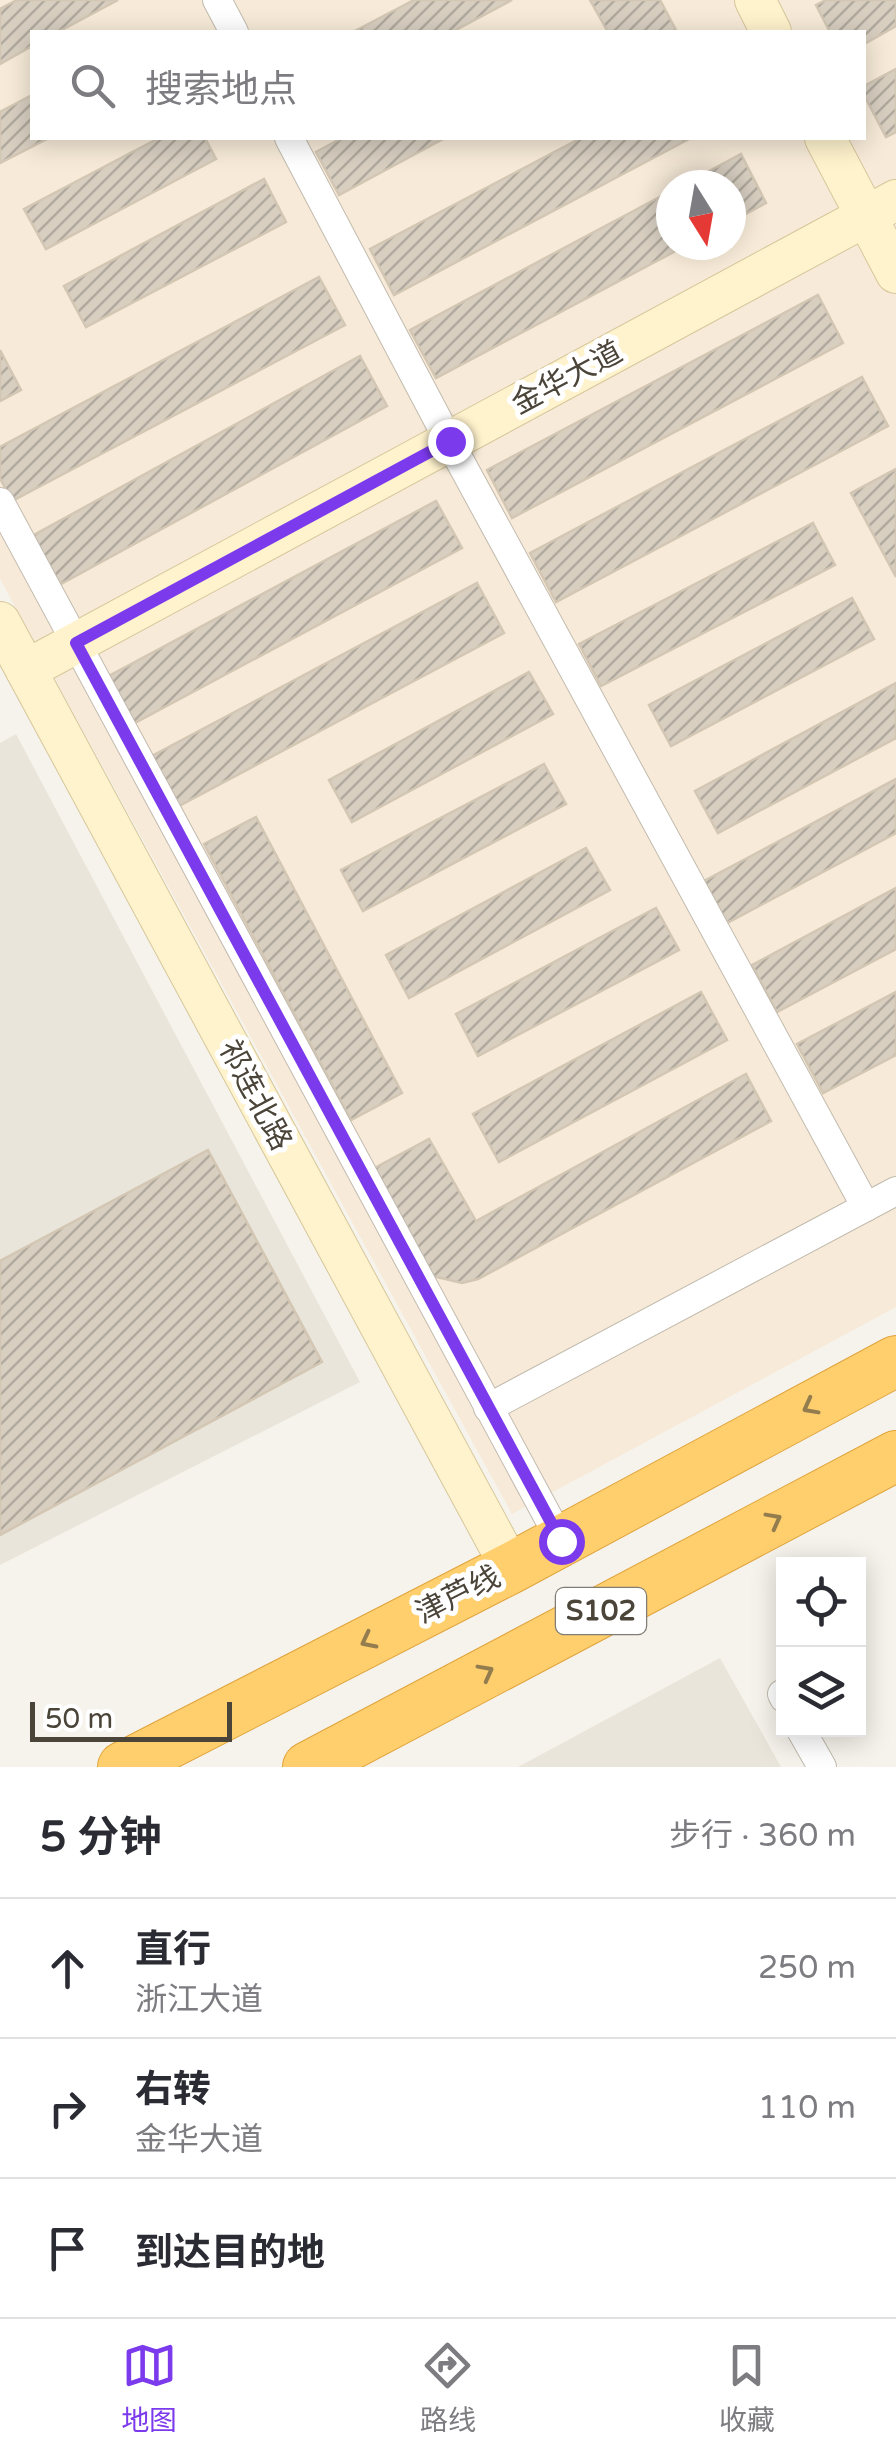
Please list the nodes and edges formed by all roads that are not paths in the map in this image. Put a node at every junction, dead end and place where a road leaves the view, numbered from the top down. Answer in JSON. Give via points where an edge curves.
{"nodes":[{"id":1,"x":217,"y":0,"type":"edge"},
{"id":2,"x":755,"y":0,"type":"edge"},
{"id":3,"x":233,"y":30,"type":"edge"},
{"id":4,"x":771,"y":30,"type":"edge"},
{"id":5,"x":290,"y":140,"type":"edge"},
{"id":6,"x":827,"y":140,"type":"edge"},
{"id":7,"x":880,"y":208,"type":"edge"},
{"id":8,"x":896,"y":273,"type":"edge"},
{"id":9,"x":450,"y":441,"type":"junction"},
{"id":10,"x":0,"y":502,"type":"edge"},
{"id":11,"x":0,"y":622,"type":"edge"},
{"id":12,"x":76,"y":643,"type":"junction"},
{"id":13,"x":26,"y":670,"type":"junction"},
{"id":14,"x":896,"y":1191,"type":"edge"},
{"id":15,"x":866,"y":1207,"type":"junction"},
{"id":16,"x":896,"y":1361,"type":"edge"},
{"id":17,"x":488,"y":1408,"type":"junction"},
{"id":18,"x":896,"y":1456,"type":"edge"},
{"id":19,"x":561,"y":1541,"type":"junction"},
{"id":20,"x":510,"y":1568,"type":"junction"},
{"id":21,"x":805,"y":1737,"type":"edge"},
{"id":22,"x":123,"y":1767,"type":"edge"},
{"id":23,"x":308,"y":1767,"type":"edge"},
{"id":24,"x":822,"y":1767,"type":"edge"}],
"edges":[{"from":1,"to":3,"type":"street"},
{"from":2,"to":4,"type":"street"},
{"from":5,"to":9,"type":"street"},
{"from":6,"to":7,"type":"street"},
{"from":7,"to":8,"type":"street"},
{"from":7,"to":9,"type":"street","name":"金华大道"},
{"from":9,"to":12,"type":"street","name":"金华大道"},
{"from":9,"to":15,"type":"street"},
{"from":10,"to":12,"type":"street"},
{"from":11,"to":13,"type":"street","name":"祁连北路"},
{"from":12,"to":13,"type":"street","name":"金华大道"},
{"from":12,"to":17,"type":"street"},
{"from":13,"to":20,"type":"street","name":"祁连北路"},
{"from":14,"to":15,"type":"street"},
{"from":15,"to":17,"type":"street"},
{"from":16,"to":19,"type":"highway","name":"津芦线","number":"S102","one_way":true},
{"from":17,"to":19,"type":"street"},
{"from":23,"to":18,"type":"highway","number":"S102","one_way":true},
{"from":19,"to":20,"type":"highway","name":"津芦线","number":"S102"},
{"from":20,"to":22,"type":"highway","name":"津芦线","number":"S102","one_way":true},
{"from":21,"to":24,"type":"street"}]}
